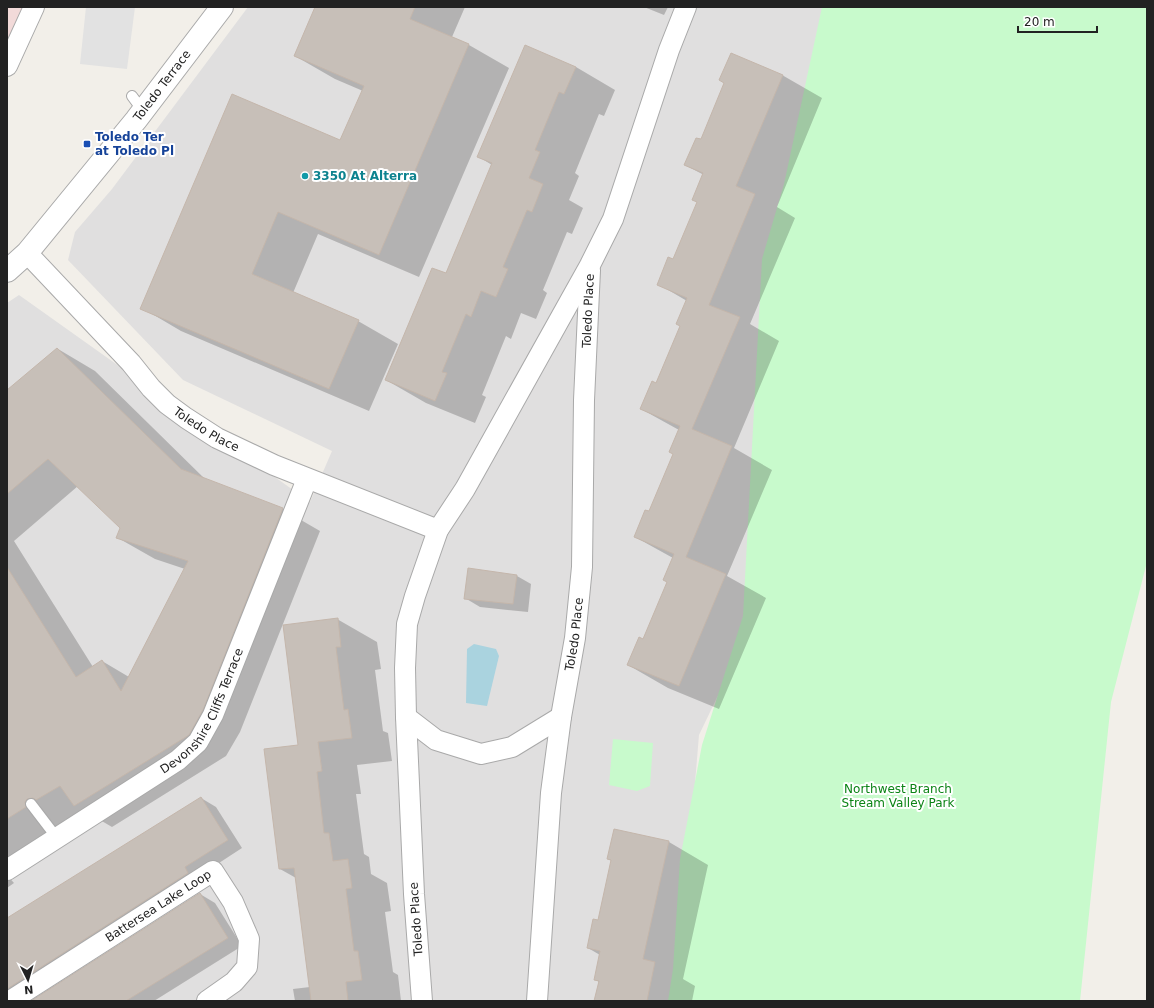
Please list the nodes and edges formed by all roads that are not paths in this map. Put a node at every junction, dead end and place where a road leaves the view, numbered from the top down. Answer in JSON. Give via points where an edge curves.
{"nodes":[{"id":1,"x":34,"y":7,"type":"edge"},
{"id":2,"x":222,"y":7,"type":"edge"},
{"id":3,"x":686,"y":7,"type":"edge"},
{"id":4,"x":7,"y":66,"type":"edge"},
{"id":5,"x":27,"y":253,"type":"junction"},
{"id":6,"x":590,"y":265,"type":"junction"},
{"id":7,"x":7,"y":271,"type":"edge"},
{"id":8,"x":307,"y":479,"type":"junction"},
{"id":9,"x":438,"y":530,"type":"junction"},
{"id":10,"x":406,"y":716,"type":"junction"},
{"id":11,"x":561,"y":717,"type":"junction"},
{"id":12,"x":32,"y":804,"type":"dead end"},
{"id":13,"x":57,"y":838,"type":"junction"},
{"id":14,"x":7,"y":870,"type":"edge"},
{"id":15,"x":10,"y":1001,"type":"edge"},
{"id":16,"x":207,"y":1001,"type":"edge"},
{"id":17,"x":422,"y":1001,"type":"edge"},
{"id":18,"x":537,"y":1001,"type":"edge"}],
"edges":[{"from":1,"to":4,"type":"street"},
{"from":2,"to":5,"type":"street","name":"Toledo Terrace","via":[[138,104]]},
{"from":3,"to":6,"type":"street","name":"Toledo Place","via":[[669,50],[613,219]]},
{"from":5,"to":7,"type":"street","name":"Toledo Terrace"},
{"from":5,"to":8,"type":"street","name":"Toledo Place","via":[[167,404],[217,438]]},
{"from":6,"to":9,"type":"street","name":"Toledo Place","via":[[465,489]]},
{"from":6,"to":11,"type":"street","name":"Toledo Place","via":[[584,400],[582,567],[575,638]]},
{"from":8,"to":9,"type":"street","name":"Toledo Place"},
{"from":8,"to":13,"type":"street","name":"Devonshire Cliffs Terrace","via":[[213,715],[198,742],[178,760]]},
{"from":9,"to":10,"type":"street","name":"Toledo Place","via":[[407,624]]},
{"from":10,"to":11,"type":"street","via":[[436,740],[481,754],[512,747]]},
{"from":10,"to":17,"type":"street","name":"Toledo Place"},
{"from":11,"to":18,"type":"street","name":"Toledo Place","via":[[551,793]]},
{"from":12,"to":13,"type":"lane"},
{"from":13,"to":14,"type":"street","name":"Devonshire Cliffs Terrace"},
{"from":15,"to":16,"type":"street","name":"Battersea Lake Loop","via":[[213,871],[232,902],[249,939],[247,967],[234,982]]}]}
